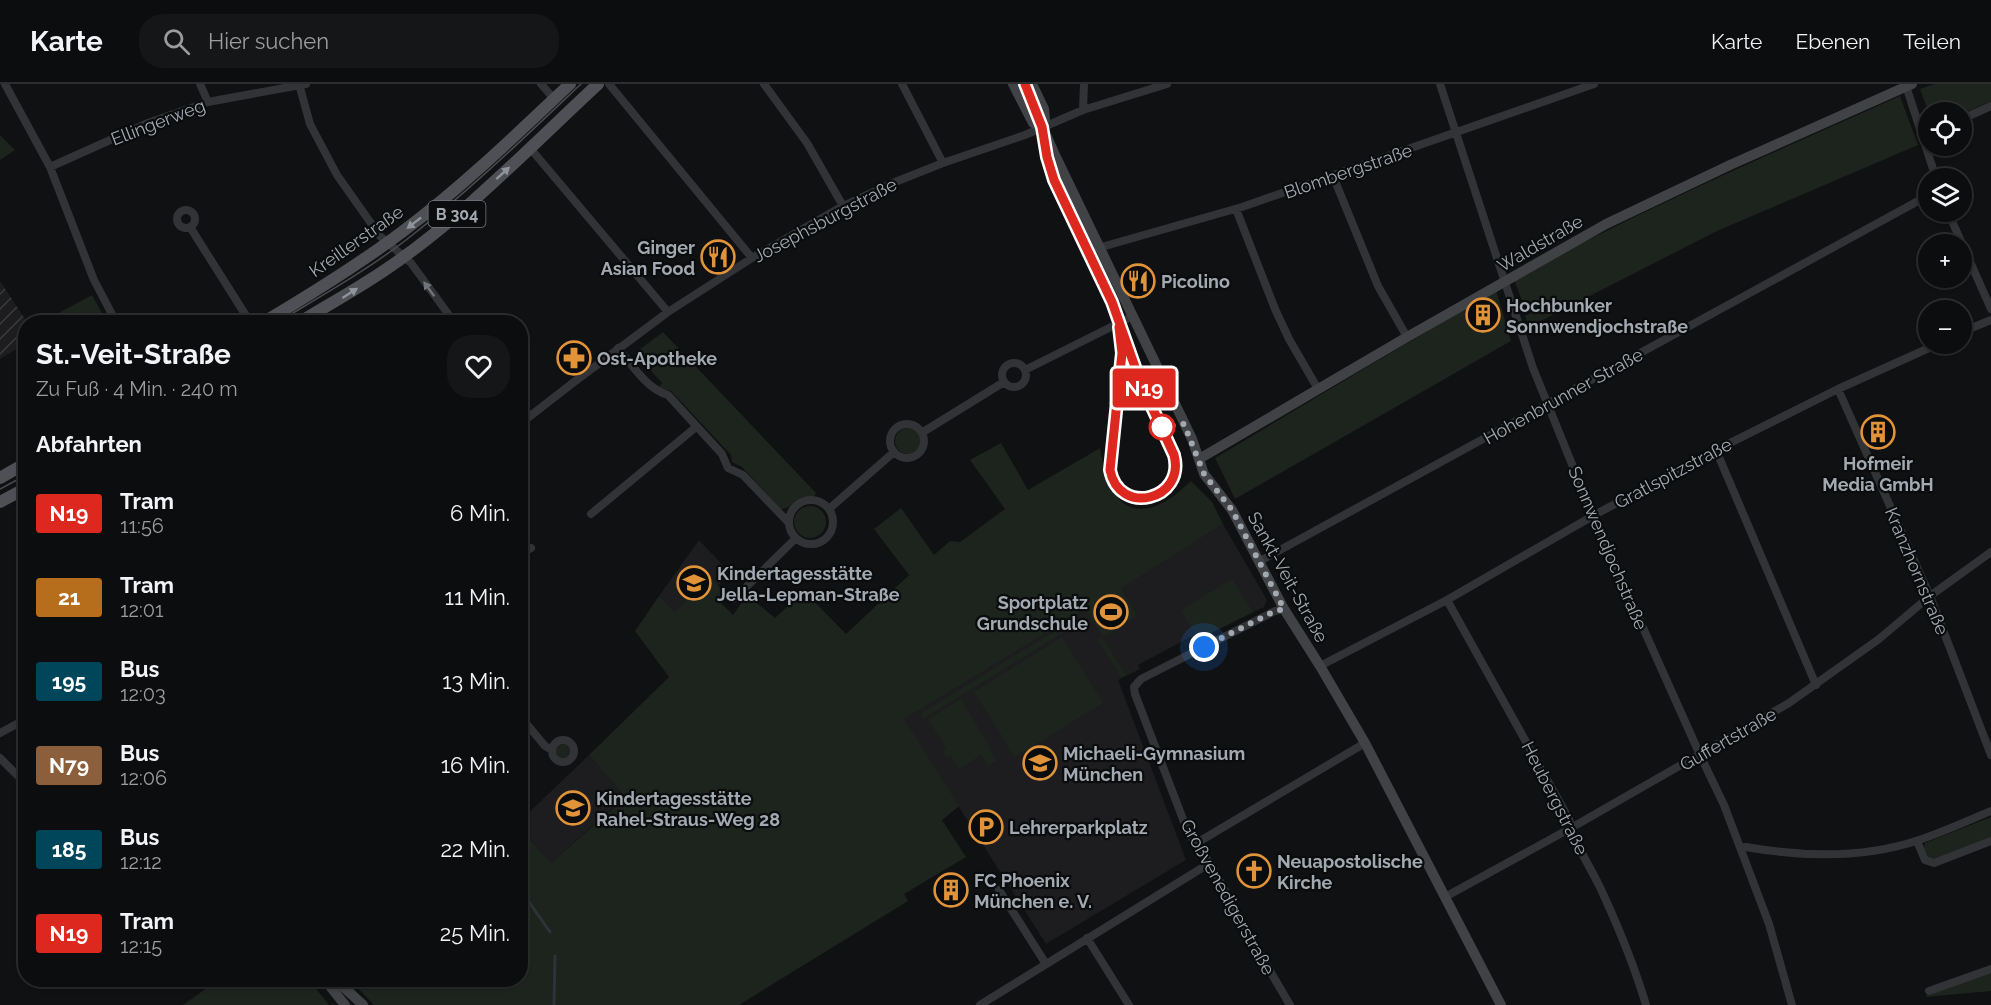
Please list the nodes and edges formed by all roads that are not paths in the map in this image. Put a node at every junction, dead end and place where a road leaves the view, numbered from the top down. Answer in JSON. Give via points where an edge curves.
{"nodes":[{"id":1,"x":5,"y":84,"type":"edge"},
{"id":2,"x":200,"y":84,"type":"edge"},
{"id":3,"x":541,"y":84,"type":"edge"},
{"id":4,"x":570,"y":84,"type":"edge"},
{"id":5,"x":598,"y":84,"type":"edge"},
{"id":6,"x":609,"y":84,"type":"edge"},
{"id":7,"x":764,"y":84,"type":"edge"},
{"id":8,"x":902,"y":84,"type":"edge"},
{"id":9,"x":1013,"y":84,"type":"edge"},
{"id":10,"x":1032,"y":84,"type":"edge"},
{"id":11,"x":1084,"y":84,"type":"edge"},
{"id":12,"x":1167,"y":84,"type":"edge"},
{"id":13,"x":1440,"y":84,"type":"edge"},
{"id":14,"x":1594,"y":84,"type":"edge"},
{"id":15,"x":302,"y":85,"type":"edge"},
{"id":16,"x":1909,"y":85,"type":"edge"},
{"id":17,"x":554,"y":99,"type":"junction"},
{"id":18,"x":208,"y":102,"type":"junction"},
{"id":19,"x":1991,"y":106,"type":"edge"},
{"id":20,"x":1083,"y":111,"type":"junction"},
{"id":21,"x":1918,"y":111,"type":"edge"},
{"id":22,"x":1972,"y":115,"type":"edge"},
{"id":23,"x":1043,"y":128,"type":"junction"},
{"id":24,"x":1457,"y":132,"type":"junction"},
{"id":25,"x":530,"y":148,"type":"junction"},
{"id":26,"x":943,"y":163,"type":"junction"},
{"id":27,"x":50,"y":167,"type":"junction"},
{"id":28,"x":1333,"y":177,"type":"junction"},
{"id":29,"x":1918,"y":201,"type":"edge"},
{"id":30,"x":843,"y":206,"type":"junction"},
{"id":31,"x":1236,"y":209,"type":"junction"},
{"id":32,"x":1952,"y":222,"type":"edge"},
{"id":33,"x":190,"y":227,"type":"dead end"},
{"id":34,"x":387,"y":243,"type":"junction"},
{"id":35,"x":1098,"y":248,"type":"junction"},
{"id":36,"x":403,"y":257,"type":"junction"},
{"id":37,"x":752,"y":258,"type":"junction"},
{"id":38,"x":1505,"y":281,"type":"junction"},
{"id":39,"x":1991,"y":309,"type":"edge"},
{"id":40,"x":668,"y":312,"type":"junction"},
{"id":41,"x":113,"y":315,"type":"edge"},
{"id":42,"x":246,"y":315,"type":"edge"},
{"id":43,"x":275,"y":315,"type":"edge"},
{"id":44,"x":312,"y":315,"type":"edge"},
{"id":45,"x":449,"y":315,"type":"edge"},
{"id":46,"x":1131,"y":317,"type":"junction"},
{"id":47,"x":1991,"y":320,"type":"edge"},
{"id":48,"x":1972,"y":328,"type":"edge"},
{"id":49,"x":1407,"y":337,"type":"junction"},
{"id":50,"x":618,"y":348,"type":"junction"},
{"id":51,"x":1918,"y":353,"type":"edge"},
{"id":52,"x":1025,"y":370,"type":"junction"},
{"id":53,"x":1004,"y":382,"type":"junction"},
{"id":54,"x":1318,"y":389,"type":"junction"},
{"id":55,"x":1838,"y":390,"type":"junction"},
{"id":56,"x":1547,"y":404,"type":"junction"},
{"id":57,"x":528,"y":416,"type":"edge"},
{"id":58,"x":696,"y":427,"type":"junction"},
{"id":59,"x":923,"y":432,"type":"junction"},
{"id":60,"x":1716,"y":450,"type":"junction"},
{"id":61,"x":894,"y":452,"type":"junction"},
{"id":62,"x":1199,"y":459,"type":"junction"},
{"id":63,"x":18,"y":468,"type":"edge"},
{"id":64,"x":0,"y":478,"type":"edge"},
{"id":65,"x":18,"y":492,"type":"edge"},
{"id":66,"x":0,"y":502,"type":"edge"},
{"id":67,"x":829,"y":509,"type":"junction"},
{"id":68,"x":591,"y":514,"type":"dead end"},
{"id":69,"x":1593,"y":516,"type":"junction"},
{"id":70,"x":788,"y":522,"type":"junction"},
{"id":71,"x":795,"y":539,"type":"junction"},
{"id":72,"x":531,"y":548,"type":"dead end"},
{"id":73,"x":528,"y":550,"type":"edge"},
{"id":74,"x":1991,"y":552,"type":"edge"},
{"id":75,"x":1260,"y":561,"type":"junction"},
{"id":76,"x":1930,"y":596,"type":"junction"},
{"id":77,"x":734,"y":598,"type":"dead end"},
{"id":78,"x":1447,"y":600,"type":"junction"},
{"id":79,"x":1284,"y":609,"type":"junction"},
{"id":80,"x":1320,"y":666,"type":"junction"},
{"id":81,"x":1816,"y":685,"type":"junction"},
{"id":82,"x":18,"y":723,"type":"edge"},
{"id":83,"x":528,"y":726,"type":"edge"},
{"id":84,"x":0,"y":733,"type":"edge"},
{"id":85,"x":1365,"y":743,"type":"junction"},
{"id":86,"x":552,"y":750,"type":"dead end"},
{"id":87,"x":1700,"y":755,"type":"junction"},
{"id":88,"x":1991,"y":755,"type":"edge"},
{"id":89,"x":0,"y":758,"type":"edge"},
{"id":90,"x":18,"y":776,"type":"edge"},
{"id":91,"x":1991,"y":811,"type":"edge"},
{"id":92,"x":1571,"y":828,"type":"junction"},
{"id":93,"x":1917,"y":841,"type":"junction"},
{"id":94,"x":1991,"y":841,"type":"edge"},
{"id":95,"x":1195,"y":844,"type":"junction"},
{"id":96,"x":1742,"y":849,"type":"junction"},
{"id":97,"x":1210,"y":862,"type":"junction"},
{"id":98,"x":999,"y":890,"type":"dead end"},
{"id":99,"x":1445,"y":897,"type":"junction"},
{"id":100,"x":1087,"y":938,"type":"junction"},
{"id":101,"x":1046,"y":964,"type":"junction"},
{"id":102,"x":1991,"y":969,"type":"edge"},
{"id":103,"x":331,"y":987,"type":"edge"},
{"id":104,"x":344,"y":987,"type":"edge"},
{"id":105,"x":1929,"y":991,"type":"dead end"},
{"id":106,"x":345,"y":1005,"type":"edge"},
{"id":107,"x":363,"y":1005,"type":"edge"},
{"id":108,"x":980,"y":1005,"type":"edge"},
{"id":109,"x":1129,"y":1005,"type":"edge"},
{"id":110,"x":1290,"y":1005,"type":"edge"},
{"id":111,"x":1501,"y":1005,"type":"edge"},
{"id":112,"x":1646,"y":1005,"type":"edge"},
{"id":113,"x":1792,"y":1005,"type":"edge"}],
"edges":[{"from":1,"to":27,"type":"street"},
{"from":2,"to":18,"type":"street"},
{"from":3,"to":17,"type":"street"},
{"from":4,"to":17,"type":"main road","name":"Kreillerstraße","number":"B 304"},
{"from":5,"to":25,"type":"main road","name":"Kreillerstraße","number":"B 304"},
{"from":6,"to":37,"type":"street"},
{"from":7,"to":30,"type":"street","via":[[807,143]]},
{"from":8,"to":26,"type":"street"},
{"from":9,"to":23,"type":"street","name":"Sankt-Veit-Straße","via":[[1032,123]]},
{"from":10,"to":23,"type":"street","name":"Sankt-Veit-Straße","via":[[1044,109]]},
{"from":11,"to":20,"type":"street"},
{"from":12,"to":20,"type":"street","name":"Josephsburgstraße"},
{"from":13,"to":24,"type":"street","name":"Sonnwendjochstraße"},
{"from":14,"to":24,"type":"street","name":"Blombergstraße"},
{"from":15,"to":18,"type":"street","name":"Ellingerweg"},
{"from":15,"to":34,"type":"street","via":[[310,124],[319,144],[354,201]]},
{"from":16,"to":21,"type":"street"},
{"from":16,"to":38,"type":"street","name":"Waldstraße","via":[[1660,197]]},
{"from":17,"to":34,"type":"main road","name":"Kreillerstraße","number":"B 304","one_way":true,"via":[[480,168]]},
{"from":18,"to":27,"type":"street","name":"Ellingerweg","via":[[148,123]]},
{"from":19,"to":22,"type":"street"},
{"from":20,"to":23,"type":"street","name":"Josephsburgstraße"},
{"from":23,"to":26,"type":"street","name":"Josephsburgstraße"},
{"from":23,"to":35,"type":"street","name":"Sankt-Veit-Straße"},
{"from":24,"to":28,"type":"street","name":"Blombergstraße"},
{"from":24,"to":38,"type":"street","name":"Sonnwendjochstraße"},
{"from":36,"to":25,"type":"main road","name":"Kreillerstraße","number":"B 304","one_way":true},
{"from":25,"to":40,"type":"street"},
{"from":26,"to":30,"type":"street","name":"Josephsburgstraße"},
{"from":27,"to":41,"type":"street","via":[[94,280]]},
{"from":28,"to":31,"type":"street","name":"Blombergstraße"},
{"from":28,"to":49,"type":"street","via":[[1377,286]]},
{"from":29,"to":56,"type":"street","name":"Hohenbrunner Straße"},
{"from":30,"to":37,"type":"street","name":"Josephsburgstraße"},
{"from":31,"to":35,"type":"street","name":"Blombergstraße"},
{"from":31,"to":54,"type":"street","via":[[1275,309]]},
{"from":32,"to":39,"type":"street"},
{"from":33,"to":42,"type":"street"},
{"from":34,"to":36,"type":"street"},
{"from":34,"to":43,"type":"main road","name":"Kreillerstraße","number":"B 304"},
{"from":35,"to":46,"type":"street","name":"Sankt-Veit-Straße"},
{"from":44,"to":36,"type":"main road","name":"Kreillerstraße","number":"B 304","one_way":true},
{"from":45,"to":36,"type":"street","one_way":true},
{"from":37,"to":40,"type":"street","name":"Josephsburgstraße"},
{"from":38,"to":49,"type":"street","name":"Waldstraße"},
{"from":38,"to":56,"type":"street","name":"Sonnwendjochstraße"},
{"from":40,"to":50,"type":"street","name":"Josephsburgstraße"},
{"from":46,"to":52,"type":"street"},
{"from":46,"to":62,"type":"street","name":"Sankt-Veit-Straße"},
{"from":47,"to":48,"type":"street"},
{"from":49,"to":54,"type":"street","name":"Waldstraße"},
{"from":50,"to":57,"type":"street","name":"Josephsburgstraße"},
{"from":50,"to":58,"type":"street","via":[[651,386],[668,395]]},
{"from":51,"to":55,"type":"street","name":"Gratlspitzstraße"},
{"from":52,"to":53,"type":"street","via":[[1026,377],[1020,386],[1010,387]]},
{"from":52,"to":53,"type":"street","via":[[1015,363],[1007,365],[1002,371]]},
{"from":53,"to":59,"type":"street"},
{"from":54,"to":62,"type":"street","name":"Waldstraße"},
{"from":55,"to":60,"type":"street","name":"Gratlspitzstraße"},
{"from":55,"to":76,"type":"street","name":"Kranzhornstraße"},
{"from":56,"to":69,"type":"street","name":"Sonnwendjochstraße"},
{"from":56,"to":75,"type":"street","name":"Hohenbrunner Straße"},
{"from":58,"to":68,"type":"street"},
{"from":58,"to":70,"type":"street","via":[[722,454],[728,468],[743,475]]},
{"from":59,"to":61,"type":"street","via":[[925,443],[920,453],[904,458]]},
{"from":59,"to":61,"type":"street","via":[[908,423],[897,427],[890,442]]},
{"from":60,"to":69,"type":"street","name":"Gratlspitzstraße"},
{"from":60,"to":81,"type":"street"},
{"from":61,"to":67,"type":"street"},
{"from":62,"to":75,"type":"street","name":"Sankt-Veit-Straße","via":[[1204,474],[1226,500]]},
{"from":63,"to":64,"type":"main road"},
{"from":65,"to":66,"type":"main road"},
{"from":67,"to":70,"type":"street","via":[[807,500],[794,507]]},
{"from":67,"to":71,"type":"street","via":[[833,523],[825,540],[813,545]]},
{"from":69,"to":78,"type":"street","name":"Gratlspitzstraße"},
{"from":69,"to":87,"type":"street","name":"Sonnwendjochstraße"},
{"from":70,"to":71,"type":"street"},
{"from":71,"to":77,"type":"street"},
{"from":72,"to":73,"type":"street"},
{"from":74,"to":76,"type":"street","name":"Guffertstraße"},
{"from":75,"to":79,"type":"street","name":"Sankt-Veit-Straße"},
{"from":76,"to":81,"type":"street","name":"Guffertstraße"},
{"from":76,"to":88,"type":"street","name":"Kranzhornstraße"},
{"from":78,"to":80,"type":"street","name":"Gratlspitzstraße"},
{"from":78,"to":92,"type":"street","name":"Heubergstraße"},
{"from":79,"to":80,"type":"street","name":"Sankt-Veit-Straße"},
{"from":79,"to":95,"type":"street","name":"Großvenedigerstraße","via":[[1141,679],[1134,687]]},
{"from":80,"to":85,"type":"street","name":"Sankt-Veit-Straße"},
{"from":81,"to":87,"type":"street","name":"Guffertstraße"},
{"from":82,"to":84,"type":"street"},
{"from":83,"to":86,"type":"street"},
{"from":85,"to":95,"type":"street"},
{"from":85,"to":99,"type":"street","name":"Sankt-Veit-Straße"},
{"from":87,"to":92,"type":"street","name":"Guffertstraße"},
{"from":87,"to":96,"type":"street","name":"Sonnwendjochstraße"},
{"from":89,"to":90,"type":"street"},
{"from":91,"to":93,"type":"street"},
{"from":92,"to":99,"type":"street","name":"Guffertstraße"},
{"from":92,"to":112,"type":"street","name":"Heubergstraße","via":[[1621,934]]},
{"from":93,"to":94,"type":"street","via":[[1925,860],[1934,863]]},
{"from":93,"to":96,"type":"street","via":[[1821,856]]},
{"from":95,"to":97,"type":"street","name":"Großvenedigerstraße"},
{"from":96,"to":113,"type":"street","name":"Sonnwendjochstraße"},
{"from":97,"to":100,"type":"street"},
{"from":97,"to":110,"type":"street","name":"Großvenedigerstraße"},
{"from":98,"to":101,"type":"street"},
{"from":99,"to":111,"type":"street","name":"Sankt-Veit-Straße"},
{"from":100,"to":101,"type":"street"},
{"from":100,"to":109,"type":"street"},
{"from":101,"to":108,"type":"street"},
{"from":102,"to":105,"type":"street"},
{"from":103,"to":106,"type":"street"},
{"from":104,"to":107,"type":"street"}]}
